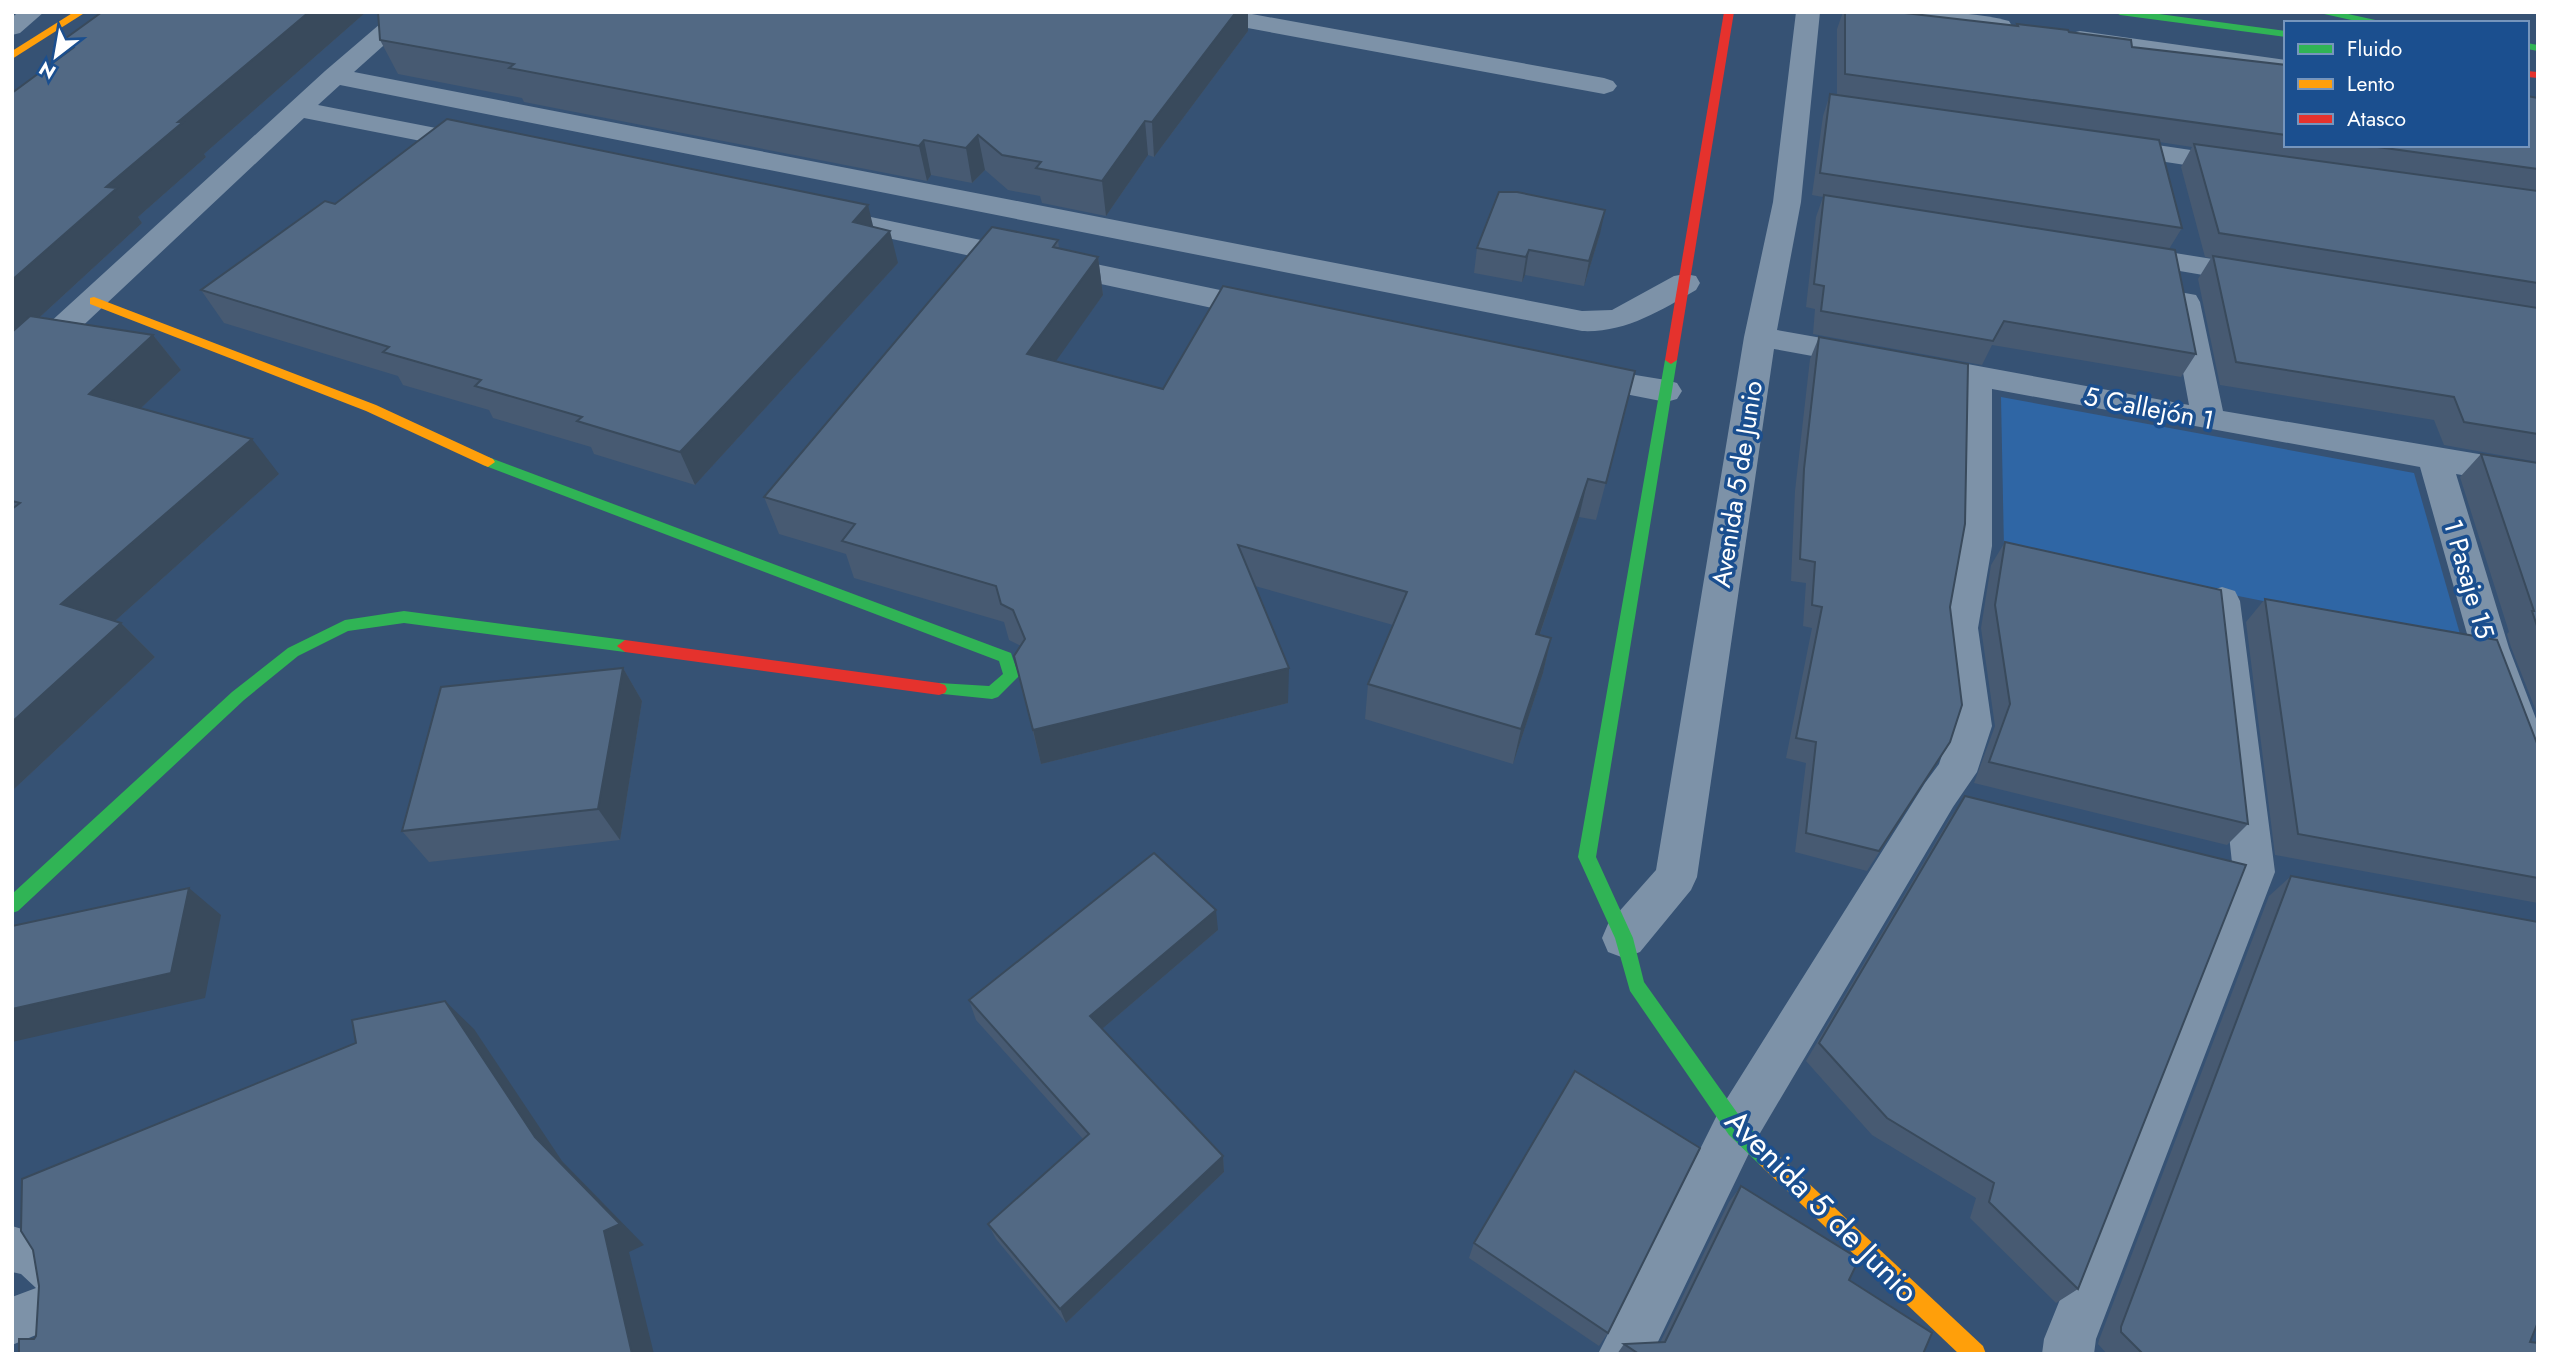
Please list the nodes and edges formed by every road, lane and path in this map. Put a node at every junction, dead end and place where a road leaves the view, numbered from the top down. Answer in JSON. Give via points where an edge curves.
{"nodes":[{"id":1,"x":33,"y":12,"type":"edge"},
{"id":2,"x":62,"y":12,"type":"edge"},
{"id":3,"x":81,"y":12,"type":"edge"},
{"id":4,"x":409,"y":12,"type":"edge"},
{"id":5,"x":1199,"y":12,"type":"edge"},
{"id":6,"x":1729,"y":12,"type":"edge"},
{"id":7,"x":1808,"y":12,"type":"edge"},
{"id":8,"x":1931,"y":12,"type":"edge"},
{"id":9,"x":2120,"y":12,"type":"edge"},
{"id":10,"x":2322,"y":12,"type":"edge"},
{"id":11,"x":2161,"y":17,"type":"junction"},
{"id":12,"x":2373,"y":21,"type":"edge"},
{"id":13,"x":12,"y":28,"type":"edge"},
{"id":14,"x":2019,"y":29,"type":"edge"},
{"id":15,"x":2284,"y":34,"type":"edge"},
{"id":16,"x":2059,"y":35,"type":"edge"},
{"id":17,"x":2167,"y":51,"type":"junction"},
{"id":18,"x":12,"y":55,"type":"edge"},
{"id":19,"x":2284,"y":68,"type":"edge"},
{"id":20,"x":334,"y":76,"type":"junction"},
{"id":21,"x":1604,"y":86,"type":"dead end"},
{"id":22,"x":300,"y":109,"type":"junction"},
{"id":23,"x":2080,"y":142,"type":"edge"},
{"id":24,"x":498,"y":148,"type":"edge"},
{"id":25,"x":2269,"y":169,"type":"edge"},
{"id":26,"x":795,"y":210,"type":"edge"},
{"id":27,"x":2097,"y":250,"type":"edge"},
{"id":28,"x":2183,"y":256,"type":"junction"},
{"id":29,"x":2283,"y":280,"type":"edge"},
{"id":30,"x":1685,"y":283,"type":"junction"},
{"id":31,"x":94,"y":301,"type":"junction"},
{"id":32,"x":1296,"y":316,"type":"edge"},
{"id":33,"x":1760,"y":337,"type":"junction"},
{"id":34,"x":1553,"y":370,"type":"edge"},
{"id":35,"x":12,"y":375,"type":"edge"},
{"id":36,"x":1976,"y":376,"type":"junction"},
{"id":37,"x":1666,"y":391,"type":"junction"},
{"id":38,"x":2208,"y":419,"type":"junction"},
{"id":39,"x":2434,"y":457,"type":"junction"},
{"id":40,"x":2538,"y":476,"type":"edge"},
{"id":41,"x":2223,"y":600,"type":"edge"},
{"id":42,"x":2449,"y":641,"type":"edge"},
{"id":43,"x":2490,"y":648,"type":"junction"},
{"id":44,"x":2538,"y":778,"type":"edge"},
{"id":45,"x":12,"y":905,"type":"edge"},
{"id":46,"x":1624,"y":938,"type":"junction"},
{"id":47,"x":1736,"y":1128,"type":"junction"},
{"id":48,"x":12,"y":1249,"type":"edge"},
{"id":49,"x":61,"y":1302,"type":"junction"},
{"id":50,"x":12,"y":1321,"type":"edge"},
{"id":51,"x":59,"y":1354,"type":"edge"},
{"id":52,"x":1624,"y":1354,"type":"edge"},
{"id":53,"x":1975,"y":1354,"type":"edge"},
{"id":54,"x":2068,"y":1354,"type":"edge"}],
"edges":[{"from":1,"to":13,"type":"lane"},
{"from":2,"to":18,"type":"street"},
{"from":3,"to":18,"type":"street"},
{"from":4,"to":20,"type":"street"},
{"from":5,"to":21,"type":"street"},
{"from":6,"to":30,"type":"street","name":"Avenida 5 de Junio"},
{"from":7,"to":33,"type":"street","name":"Avenida 5 de Junio","via":[[1813,104],[1800,204]]},
{"from":8,"to":14,"type":"street"},
{"from":9,"to":11,"type":"street"},
{"from":10,"to":12,"type":"street"},
{"from":11,"to":15,"type":"street"},
{"from":11,"to":17,"type":"street"},
{"from":16,"to":17,"type":"street"},
{"from":17,"to":19,"type":"street"},
{"from":20,"to":22,"type":"street"},
{"from":20,"to":30,"type":"street","via":[[1590,322],[1615,321]]},
{"from":22,"to":24,"type":"street"},
{"from":22,"to":31,"type":"street"},
{"from":23,"to":25,"type":"street","via":[[2164,166]]},
{"from":26,"to":32,"type":"street"},
{"from":27,"to":28,"type":"street"},
{"from":28,"to":29,"type":"street"},
{"from":28,"to":38,"type":"street"},
{"from":30,"to":37,"type":"street","name":"Avenida 5 de Junio"},
{"from":31,"to":35,"type":"street"},
{"from":31,"to":45,"type":"street","via":[[371,408],[495,465],[980,646],[1006,657],[1011,676],[992,693],[967,693],[462,623],[404,617],[345,626],[293,652],[237,696]]},
{"from":33,"to":36,"type":"street","name":"5 Callejón 1"},
{"from":33,"to":46,"type":"street","name":"Avenida 5 de Junio","via":[[1676,877]]},
{"from":34,"to":37,"type":"street"},
{"from":36,"to":38,"type":"street","name":"5 Callejón 1"},
{"from":36,"to":47,"type":"street","via":[[1987,549],[1959,628],[1972,726],[1957,772],[1959,800]]},
{"from":37,"to":46,"type":"street","name":"Avenida 5 de Junio","via":[[1587,857]]},
{"from":38,"to":39,"type":"street","name":"5 Callejón 1"},
{"from":39,"to":40,"type":"street","name":"5 Callejón 1"},
{"from":39,"to":43,"type":"street","name":"1 Pasaje 15"},
{"from":41,"to":54,"type":"street","via":[[2254,871],[2070,1339]]},
{"from":42,"to":43,"type":"street"},
{"from":43,"to":44,"type":"street","name":"1 Pasaje 15"},
{"from":46,"to":47,"type":"street","name":"Avenida 5 de Junio","via":[[1636,985]]},
{"from":47,"to":52,"type":"street"},
{"from":47,"to":53,"type":"street","name":"Avenida 5 de Junio"},
{"from":48,"to":49,"type":"lane","via":[[33,1255],[58,1275]]},
{"from":49,"to":50,"type":"lane"},
{"from":49,"to":51,"type":"lane"}]}
